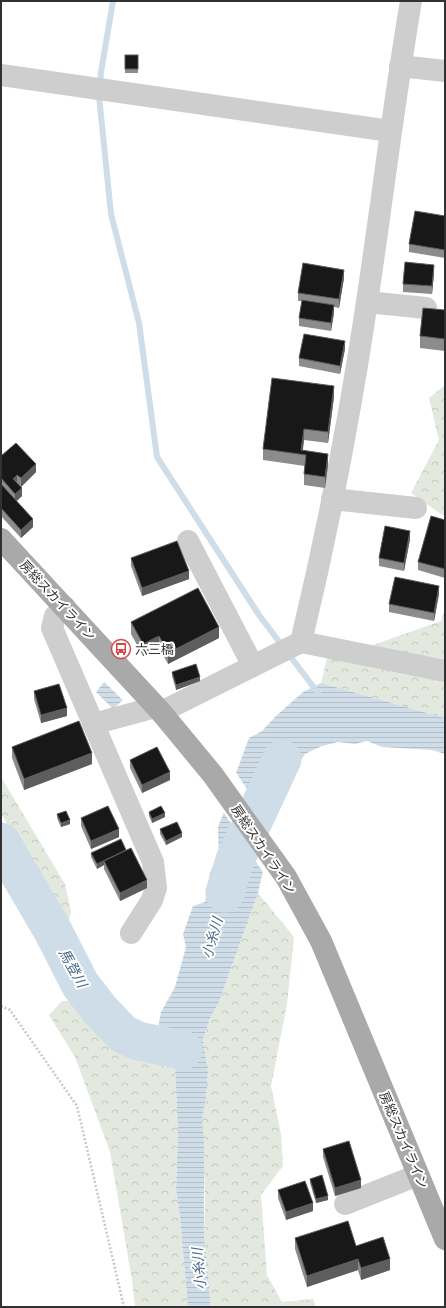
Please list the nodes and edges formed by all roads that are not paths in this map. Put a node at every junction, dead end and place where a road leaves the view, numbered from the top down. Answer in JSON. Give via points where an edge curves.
{"nodes":[{"id":1,"x":411,"y":1,"type":"edge"},
{"id":2,"x":400,"y":66,"type":"junction"},
{"id":3,"x":445,"y":71,"type":"edge"},
{"id":4,"x":1,"y":75,"type":"edge"},
{"id":5,"x":390,"y":131,"type":"junction"},
{"id":6,"x":367,"y":302,"type":"junction"},
{"id":7,"x":426,"y":308,"type":"edge"},
{"id":8,"x":332,"y":499,"type":"junction"},
{"id":9,"x":416,"y":508,"type":"dead end"},
{"id":10,"x":1,"y":539,"type":"edge"},
{"id":11,"x":188,"y":541,"type":"dead end"},
{"id":12,"x":65,"y":607,"type":"junction"},
{"id":13,"x":298,"y":643,"type":"junction"},
{"id":14,"x":257,"y":664,"type":"junction"},
{"id":15,"x":445,"y":671,"type":"edge"},
{"id":16,"x":159,"y":710,"type":"junction"},
{"id":17,"x":93,"y":724,"type":"junction"},
{"id":18,"x":131,"y":933,"type":"dead end"},
{"id":19,"x":418,"y":1176,"type":"junction"},
{"id":20,"x":345,"y":1204,"type":"dead end"},
{"id":21,"x":445,"y":1239,"type":"edge"}],
"edges":[{"from":1,"to":2,"type":"street"},
{"from":2,"to":3,"type":"street"},
{"from":2,"to":5,"type":"street"},
{"from":4,"to":5,"type":"street"},
{"from":5,"to":6,"type":"street"},
{"from":6,"to":7,"type":"street"},
{"from":6,"to":8,"type":"street"},
{"from":8,"to":9,"type":"street"},
{"from":8,"to":13,"type":"street","via":[[317,575]]},
{"from":10,"to":12,"type":"main road","name":"房総スカイライン"},
{"from":11,"to":14,"type":"street"},
{"from":12,"to":16,"type":"main road","name":"房総スカイライン"},
{"from":12,"to":17,"type":"street","via":[[55,616],[52,628]]},
{"from":13,"to":14,"type":"street"},
{"from":13,"to":15,"type":"street"},
{"from":14,"to":16,"type":"street"},
{"from":16,"to":17,"type":"street"},
{"from":16,"to":19,"type":"main road","name":"房総スカイライン","via":[[213,775],[286,877],[321,941]]},
{"from":17,"to":18,"type":"street","via":[[153,862],[156,888],[152,900]]},
{"from":19,"to":20,"type":"street"},
{"from":19,"to":21,"type":"main road","name":"房総スカイライン"}]}
